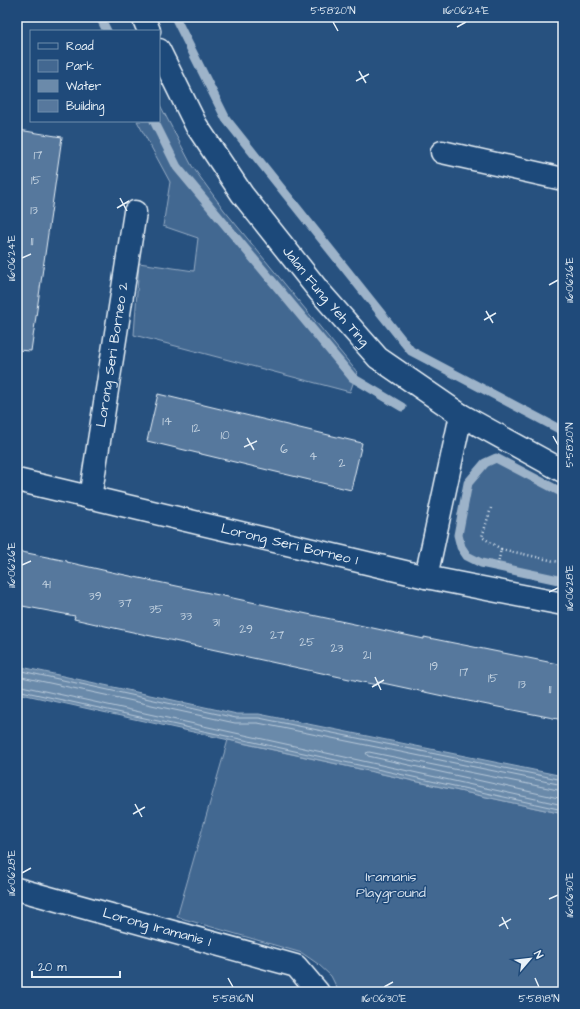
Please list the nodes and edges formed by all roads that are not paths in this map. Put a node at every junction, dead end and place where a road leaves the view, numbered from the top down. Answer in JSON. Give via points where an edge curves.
{"nodes":[{"id":1,"x":142,"y":17,"type":"edge"},
{"id":2,"x":149,"y":30,"type":"edge"},
{"id":3,"x":160,"y":52,"type":"edge"},
{"id":4,"x":442,"y":152,"type":"dead end"},
{"id":5,"x":563,"y":179,"type":"edge"},
{"id":6,"x":135,"y":212,"type":"dead end"},
{"id":7,"x":461,"y":415,"type":"junction"},
{"id":8,"x":563,"y":471,"type":"edge"},
{"id":9,"x":17,"y":480,"type":"edge"},
{"id":10,"x":90,"y":498,"type":"junction"},
{"id":11,"x":426,"y":577,"type":"junction"},
{"id":12,"x":563,"y":604,"type":"edge"},
{"id":13,"x":18,"y":892,"type":"edge"},
{"id":14,"x":318,"y":992,"type":"edge"}],
"edges":[{"from":1,"to":2,"type":"street"},
{"from":3,"to":7,"type":"street","name":"Jalan Fung Yeh Ting","via":[[196,125],[242,194],[319,291],[378,358]]},
{"from":4,"to":5,"type":"street"},
{"from":6,"to":10,"type":"street","name":"Lorong Seri Borneo 2"},
{"from":7,"to":8,"type":"street","name":"Jalan Fung Yeh Ting"},
{"from":7,"to":11,"type":"street"},
{"from":9,"to":10,"type":"street","name":"Lorong Seri Borneo 1"},
{"from":10,"to":11,"type":"street","name":"Lorong Seri Borneo 1"},
{"from":11,"to":12,"type":"street","name":"Lorong Seri Borneo 1"},
{"from":13,"to":14,"type":"street","name":"Lorong Iramanis 1","via":[[296,966]]}]}
